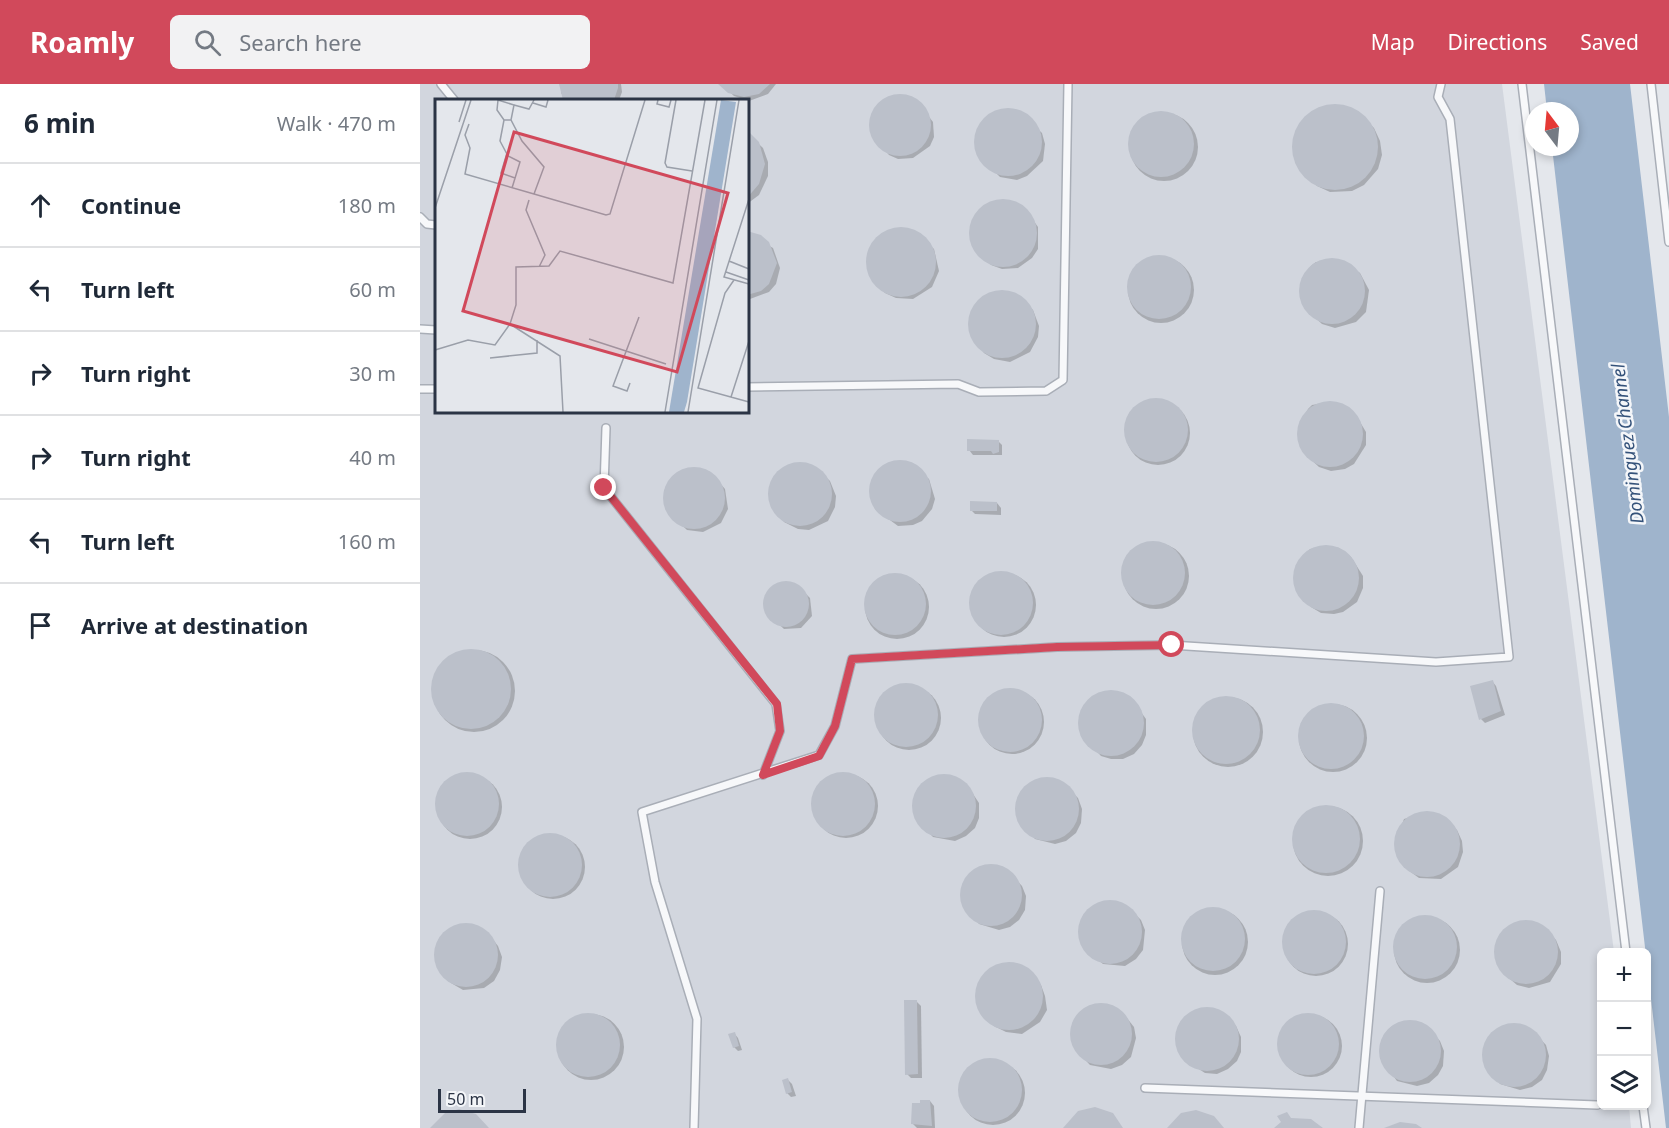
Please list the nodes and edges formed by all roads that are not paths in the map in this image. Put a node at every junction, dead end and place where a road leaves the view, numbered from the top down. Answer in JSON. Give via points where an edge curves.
{"nodes":[{"id":1,"x":441,"y":84,"type":"edge"},
{"id":2,"x":1068,"y":84,"type":"edge"},
{"id":3,"x":1441,"y":84,"type":"edge"},
{"id":4,"x":1522,"y":84,"type":"edge"},
{"id":5,"x":1651,"y":84,"type":"edge"},
{"id":6,"x":453,"y":99,"type":"edge"},
{"id":7,"x":420,"y":217,"type":"edge"},
{"id":8,"x":435,"y":225,"type":"edge"},
{"id":9,"x":1669,"y":243,"type":"edge"},
{"id":10,"x":420,"y":329,"type":"edge"},
{"id":11,"x":435,"y":330,"type":"edge"},
{"id":12,"x":748,"y":387,"type":"edge"},
{"id":13,"x":606,"y":428,"type":"dead end"},
{"id":14,"x":763,"y":775,"type":"junction"},
{"id":15,"x":1380,"y":891,"type":"dead end"},
{"id":16,"x":1626,"y":948,"type":"edge"},
{"id":17,"x":1145,"y":1088,"type":"dead end"},
{"id":18,"x":1362,"y":1096,"type":"junction"},
{"id":19,"x":1597,"y":1105,"type":"dead end"},
{"id":20,"x":1644,"y":1110,"type":"edge"},
{"id":21,"x":694,"y":1128,"type":"edge"},
{"id":22,"x":1359,"y":1128,"type":"edge"},
{"id":23,"x":1646,"y":1128,"type":"edge"}],
"edges":[{"from":1,"to":6,"type":"lane"},
{"from":2,"to":12,"type":"lane","via":[[1063,380],[1046,391],[979,392],[958,384]]},
{"from":3,"to":14,"type":"lane","via":[[1438,97],[1450,119],[1509,657],[1437,662],[1172,645],[1057,647],[852,659],[835,726],[819,756]]},
{"from":4,"to":16,"type":"lane"},
{"from":5,"to":9,"type":"lane"},
{"from":7,"to":8,"type":"lane"},
{"from":10,"to":11,"type":"lane"},
{"from":13,"to":14,"type":"lane","via":[[604,488],[777,704],[780,731]]},
{"from":14,"to":21,"type":"lane","via":[[642,812],[655,882],[697,1019]]},
{"from":15,"to":18,"type":"lane"},
{"from":17,"to":18,"type":"lane"},
{"from":18,"to":19,"type":"lane"},
{"from":18,"to":22,"type":"lane"},
{"from":20,"to":23,"type":"lane"}]}
